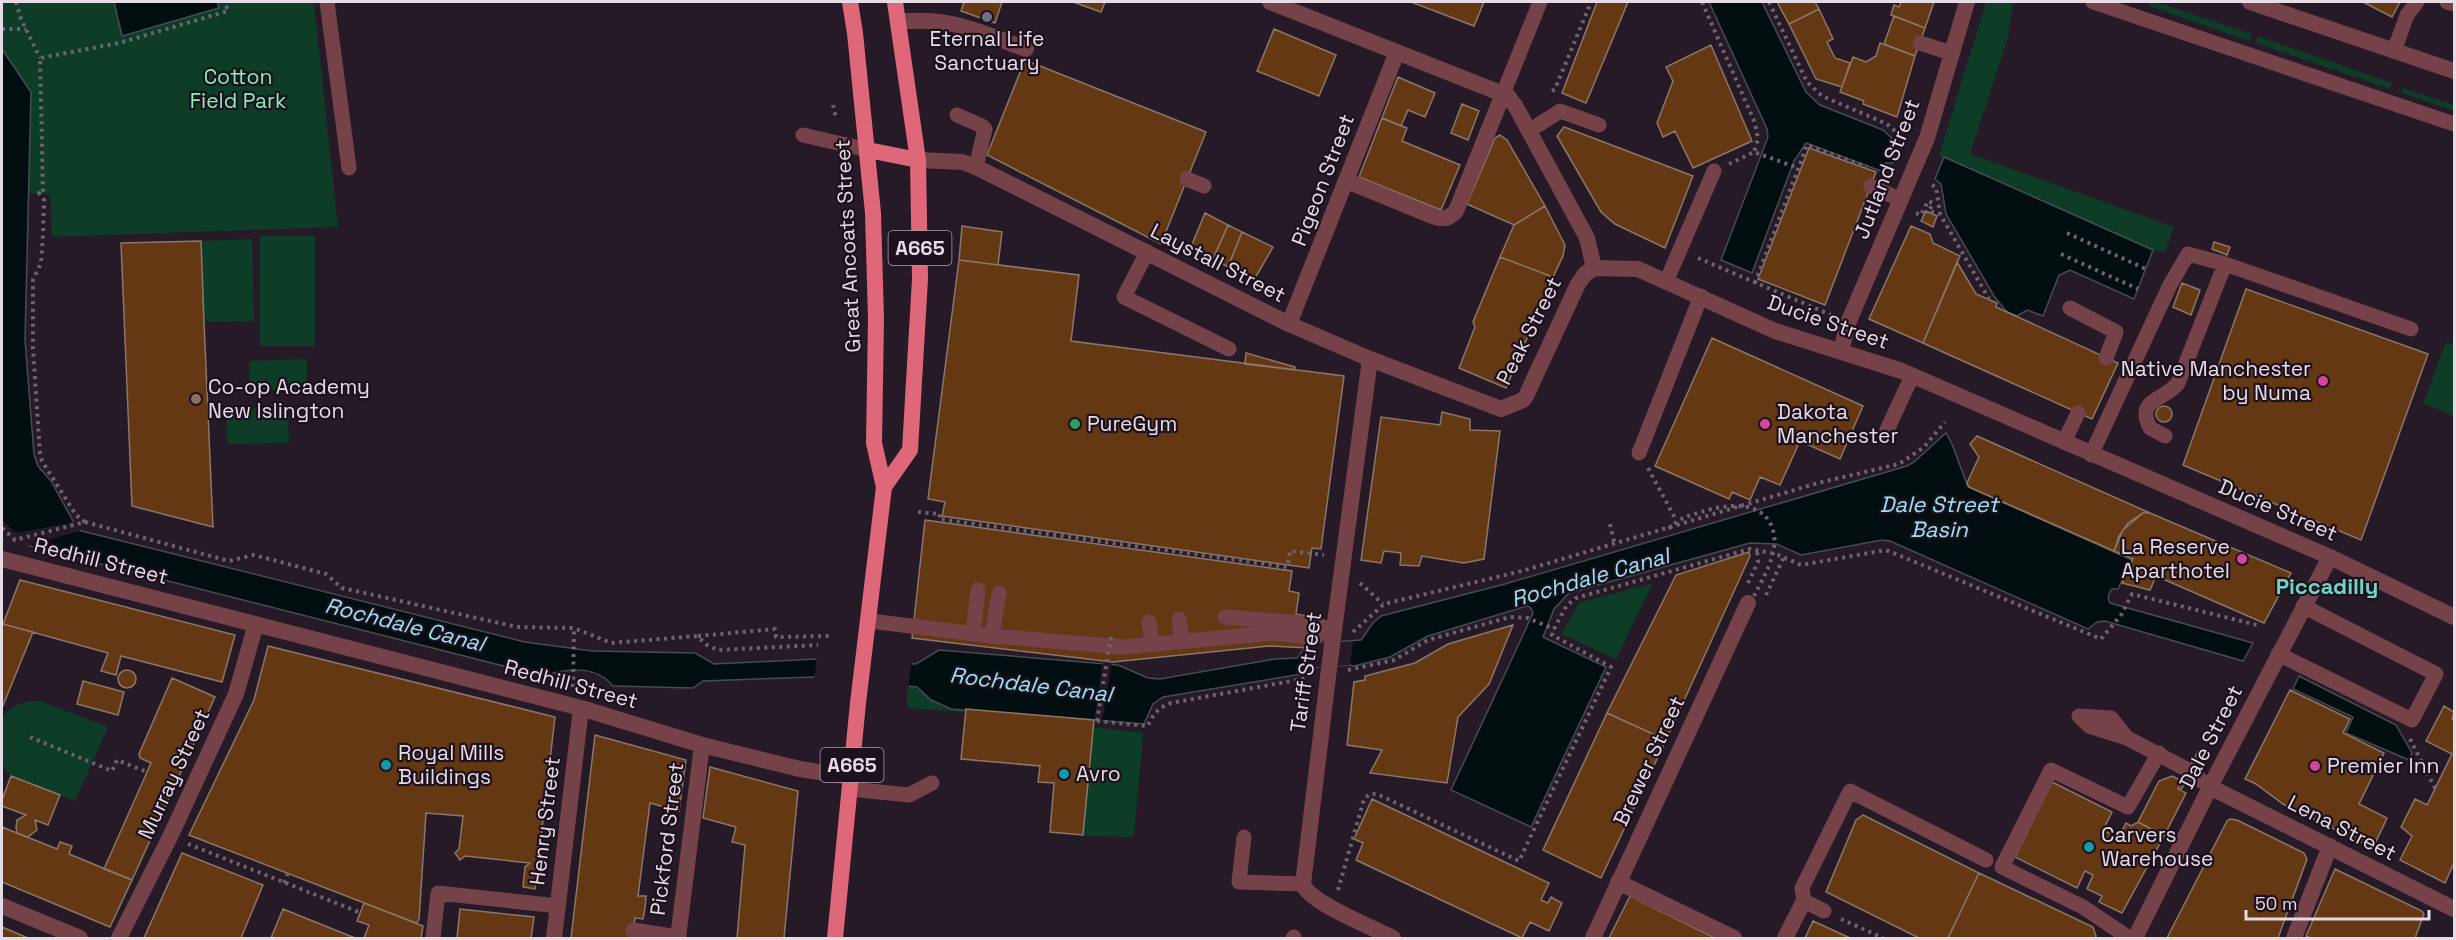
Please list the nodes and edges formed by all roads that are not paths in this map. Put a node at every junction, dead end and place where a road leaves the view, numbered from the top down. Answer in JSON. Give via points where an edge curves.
{"nodes":[{"id":1,"x":327,"y":2,"type":"edge"},
{"id":2,"x":850,"y":2,"type":"edge"},
{"id":3,"x":895,"y":2,"type":"edge"},
{"id":4,"x":1270,"y":2,"type":"edge"},
{"id":5,"x":1540,"y":2,"type":"edge"},
{"id":6,"x":1967,"y":2,"type":"edge"},
{"id":7,"x":2093,"y":2,"type":"edge"},
{"id":8,"x":2250,"y":2,"type":"edge"},
{"id":9,"x":2416,"y":2,"type":"edge"},
{"id":10,"x":2447,"y":2,"type":"edge"},
{"id":11,"x":2454,"y":4,"type":"edge"},
{"id":12,"x":2283,"y":7,"type":"edge"},
{"id":13,"x":898,"y":22,"type":"junction"},
{"id":14,"x":1920,"y":43,"type":"dead end"},
{"id":15,"x":1026,"y":49,"type":"dead end"},
{"id":16,"x":2394,"y":51,"type":"junction"},
{"id":17,"x":1397,"y":52,"type":"junction"},
{"id":18,"x":1951,"y":53,"type":"junction"},
{"id":19,"x":2454,"y":71,"type":"edge"},
{"id":20,"x":1503,"y":94,"type":"junction"},
{"id":21,"x":957,"y":115,"type":"dead end"},
{"id":22,"x":2454,"y":124,"type":"edge"},
{"id":23,"x":1599,"y":125,"type":"dead end"},
{"id":24,"x":1528,"y":131,"type":"junction"},
{"id":25,"x":803,"y":135,"type":"dead end"},
{"id":26,"x":868,"y":150,"type":"junction"},
{"id":27,"x":918,"y":160,"type":"junction"},
{"id":28,"x":976,"y":167,"type":"junction"},
{"id":29,"x":349,"y":168,"type":"dead end"},
{"id":30,"x":1714,"y":171,"type":"road end"},
{"id":31,"x":1188,"y":179,"type":"dead end"},
{"id":32,"x":1347,"y":181,"type":"junction"},
{"id":33,"x":1204,"y":186,"type":"dead end"},
{"id":34,"x":1871,"y":186,"type":"dead end"},
{"id":35,"x":1903,"y":196,"type":"junction"},
{"id":36,"x":1147,"y":252,"type":"junction"},
{"id":37,"x":2225,"y":264,"type":"junction"},
{"id":38,"x":1594,"y":268,"type":"junction"},
{"id":39,"x":1666,"y":282,"type":"junction"},
{"id":40,"x":1701,"y":296,"type":"junction"},
{"id":41,"x":2070,"y":309,"type":"dead end"},
{"id":42,"x":1289,"y":324,"type":"junction"},
{"id":43,"x":2411,"y":329,"type":"dead end"},
{"id":44,"x":1229,"y":349,"type":"dead end"},
{"id":45,"x":1841,"y":351,"type":"junction"},
{"id":46,"x":2106,"y":358,"type":"dead end"},
{"id":47,"x":1370,"y":359,"type":"junction"},
{"id":48,"x":1912,"y":376,"type":"junction"},
{"id":49,"x":1501,"y":409,"type":"joint"},
{"id":50,"x":2078,"y":413,"type":"dead end"},
{"id":51,"x":1887,"y":430,"type":"dead end"},
{"id":52,"x":2165,"y":436,"type":"dead end"},
{"id":53,"x":2064,"y":442,"type":"junction"},
{"id":54,"x":1639,"y":453,"type":"road end"},
{"id":55,"x":2091,"y":454,"type":"junction"},
{"id":56,"x":884,"y":487,"type":"junction"},
{"id":57,"x":2330,"y":557,"type":"junction"},
{"id":58,"x":2,"y":559,"type":"edge"},
{"id":59,"x":978,"y":590,"type":"dead end"},
{"id":60,"x":999,"y":593,"type":"dead end"},
{"id":61,"x":1751,"y":600,"type":"road end"},
{"id":62,"x":2303,"y":606,"type":"junction"},
{"id":63,"x":1225,"y":617,"type":"dead end"},
{"id":64,"x":2454,"y":617,"type":"edge"},
{"id":65,"x":1179,"y":619,"type":"dead end"},
{"id":66,"x":870,"y":621,"type":"junction"},
{"id":67,"x":1149,"y":621,"type":"dead end"},
{"id":68,"x":256,"y":624,"type":"junction"},
{"id":69,"x":973,"y":633,"type":"junction"},
{"id":70,"x":1341,"y":633,"type":"junction"},
{"id":71,"x":992,"y":636,"type":"junction"},
{"id":72,"x":1182,"y":641,"type":"junction"},
{"id":73,"x":1152,"y":644,"type":"junction"},
{"id":74,"x":2278,"y":654,"type":"junction"},
{"id":75,"x":581,"y":708,"type":"junction"},
{"id":76,"x":2127,"y":738,"type":"dead end"},
{"id":77,"x":702,"y":745,"type":"junction"},
{"id":78,"x":2159,"y":753,"type":"junction"},
{"id":79,"x":850,"y":783,"type":"junction"},
{"id":80,"x":932,"y":783,"type":"dead end"},
{"id":81,"x":2210,"y":788,"type":"junction"},
{"id":82,"x":1244,"y":837,"type":"dead end"},
{"id":83,"x":2330,"y":846,"type":"junction"},
{"id":84,"x":1986,"y":860,"type":"dead end"},
{"id":85,"x":1618,"y":882,"type":"junction"},
{"id":86,"x":1303,"y":884,"type":"junction"},
{"id":87,"x":1804,"y":901,"type":"junction"},
{"id":88,"x":2,"y":906,"type":"edge"},
{"id":89,"x":558,"y":906,"type":"junction"},
{"id":90,"x":2454,"y":909,"type":"edge"},
{"id":91,"x":1824,"y":911,"type":"road end"},
{"id":92,"x":633,"y":930,"type":"dead end"},
{"id":93,"x":678,"y":938,"type":"edge"},
{"id":94,"x":80,"y":939,"type":"edge"},
{"id":95,"x":119,"y":939,"type":"edge"},
{"id":96,"x":433,"y":939,"type":"edge"},
{"id":97,"x":554,"y":939,"type":"edge"},
{"id":98,"x":835,"y":939,"type":"edge"},
{"id":99,"x":1393,"y":939,"type":"edge"},
{"id":100,"x":1593,"y":939,"type":"edge"},
{"id":101,"x":1734,"y":939,"type":"edge"},
{"id":102,"x":1785,"y":939,"type":"edge"},
{"id":103,"x":2129,"y":939,"type":"edge"},
{"id":104,"x":2135,"y":939,"type":"edge"},
{"id":105,"x":2294,"y":939,"type":"edge"}],
"edges":[{"from":1,"to":29,"type":"lane"},
{"from":2,"to":26,"type":"highway","name":"Great Ancoats Street","number":"A665"},
{"from":3,"to":13,"type":"highway","name":"Great Ancoats Street","number":"A665"},
{"from":4,"to":17,"type":"street"},
{"from":5,"to":20,"type":"lane"},
{"from":6,"to":18,"type":"street","name":"Jutland Street"},
{"from":7,"to":22,"type":"lane"},
{"from":8,"to":12,"type":"street"},
{"from":9,"to":16,"type":"lane"},
{"from":10,"to":11,"type":"lane"},
{"from":12,"to":16,"type":"street"},
{"from":13,"to":15,"type":"street","via":[[950,22]]},
{"from":13,"to":27,"type":"highway","name":"Great Ancoats Street","number":"A665"},
{"from":14,"to":18,"type":"lane"},
{"from":16,"to":19,"type":"street"},
{"from":17,"to":20,"type":"street"},
{"from":17,"to":32,"type":"street","name":"Pigeon Street"},
{"from":18,"to":35,"type":"street","name":"Jutland Street","bridge":true,"via":[[1927,138]]},
{"from":20,"to":24,"type":"street","via":[[1511,100]]},
{"from":20,"to":32,"type":"street","via":[[1456,211],[1444,219]]},
{"from":21,"to":28,"type":"lane","via":[[985,129]]},
{"from":23,"to":24,"type":"lane","via":[[1560,111]]},
{"from":24,"to":38,"type":"street","via":[[1587,238]]},
{"from":25,"to":26,"type":"lane"},
{"from":26,"to":27,"type":"highway"},
{"from":26,"to":56,"type":"highway","name":"Great Ancoats Street","number":"A665","via":[[876,319],[874,443]]},
{"from":27,"to":28,"type":"street","name":"Laystall Street","via":[[962,162]]},
{"from":27,"to":56,"type":"highway","name":"Great Ancoats Street","number":"A665","via":[[920,290],[910,450]]},
{"from":28,"to":36,"type":"street","name":"Laystall Street"},
{"from":30,"to":39,"type":"lane"},
{"from":31,"to":33,"type":"lane"},
{"from":32,"to":42,"type":"street","name":"Pigeon Street"},
{"from":34,"to":35,"type":"lane"},
{"from":35,"to":45,"type":"street","name":"Jutland Street","via":[[1848,323]]},
{"from":36,"to":42,"type":"street","name":"Laystall Street"},
{"from":36,"to":44,"type":"lane","via":[[1124,297]]},
{"from":37,"to":43,"type":"lane"},
{"from":37,"to":52,"type":"lane","via":[[2178,383],[2147,408],[2150,428]]},
{"from":37,"to":55,"type":"lane","via":[[2190,254],[2184,258]]},
{"from":38,"to":39,"type":"street","name":"Ducie Street","via":[[1638,269]]},
{"from":38,"to":49,"type":"street","name":"Peak Street","via":[[1578,284],[1526,396]]},
{"from":39,"to":40,"type":"street","name":"Ducie Street"},
{"from":40,"to":45,"type":"street","name":"Ducie Street","via":[[1775,331]]},
{"from":40,"to":54,"type":"lane"},
{"from":41,"to":46,"type":"lane","via":[[2116,332]]},
{"from":42,"to":47,"type":"street","name":"Laystall Street"},
{"from":45,"to":48,"type":"street","name":"Ducie Street"},
{"from":47,"to":49,"type":"street","name":"Laystall Street"},
{"from":47,"to":70,"type":"street","name":"Tariff Street","via":[[1344,563]]},
{"from":48,"to":51,"type":"lane"},
{"from":48,"to":53,"type":"street","name":"Ducie Street"},
{"from":50,"to":53,"type":"lane"},
{"from":53,"to":55,"type":"street","name":"Ducie Street"},
{"from":55,"to":57,"type":"street","name":"Ducie Street"},
{"from":56,"to":66,"type":"highway","name":"Great Ancoats Street","number":"A665"},
{"from":57,"to":62,"type":"street","name":"Dale Street"},
{"from":57,"to":64,"type":"street","name":"Ducie Street"},
{"from":58,"to":68,"type":"street","name":"Redhill Street"},
{"from":59,"to":69,"type":"lane"},
{"from":60,"to":71,"type":"lane"},
{"from":61,"to":85,"type":"street","name":"Brewer Street"},
{"from":62,"to":74,"type":"street","name":"Dale Street"},
{"from":62,"to":74,"type":"lane","via":[[2436,674],[2412,720]]},
{"from":63,"to":70,"type":"lane","via":[[1312,624]]},
{"from":65,"to":72,"type":"lane"},
{"from":66,"to":69,"type":"lane"},
{"from":66,"to":79,"type":"highway","name":"Great Ancoats Street","number":"A665"},
{"from":67,"to":73,"type":"lane"},
{"from":68,"to":75,"type":"street","name":"Redhill Street"},
{"from":68,"to":95,"type":"street","name":"Murray Street","via":[[236,694]]},
{"from":69,"to":71,"type":"lane"},
{"from":70,"to":72,"type":"lane","via":[[1310,637],[1273,633]]},
{"from":70,"to":86,"type":"street","name":"Tariff Street","bridge":true,"via":[[1319,677]]},
{"from":71,"to":73,"type":"lane","via":[[1124,647]]},
{"from":72,"to":73,"type":"lane"},
{"from":74,"to":81,"type":"street","name":"Dale Street"},
{"from":75,"to":77,"type":"street","name":"Redhill Street"},
{"from":75,"to":89,"type":"street","name":"Henry Street"},
{"from":76,"to":78,"type":"lane"},
{"from":77,"to":79,"type":"street","name":"Redhill Street"},
{"from":77,"to":93,"type":"street","name":"Pickford Street"},
{"from":78,"to":81,"type":"lane"},
{"from":78,"to":103,"type":"lane","via":[[2128,807],[2051,770],[2002,867],[2083,907]]},
{"from":79,"to":80,"type":"lane","via":[[909,795]]},
{"from":79,"to":98,"type":"highway","name":"Great Ancoats Street","number":"A665"},
{"from":81,"to":83,"type":"street","name":"Lena Street"},
{"from":81,"to":104,"type":"street","name":"Dale Street"},
{"from":82,"to":86,"type":"lane","via":[[1239,882]]},
{"from":83,"to":90,"type":"street","name":"Lena Street"},
{"from":83,"to":105,"type":"street"},
{"from":84,"to":87,"type":"lane","via":[[1850,790],[1802,888]]},
{"from":85,"to":100,"type":"street","name":"Brewer Street"},
{"from":85,"to":101,"type":"street"},
{"from":86,"to":99,"type":"street","via":[[1307,892],[1333,908]]},
{"from":87,"to":91,"type":"lane"},
{"from":87,"to":102,"type":"street"},
{"from":88,"to":94,"type":"street"},
{"from":89,"to":96,"type":"lane","via":[[508,908],[438,893]]},
{"from":89,"to":97,"type":"street","name":"Henry Street"},
{"from":92,"to":93,"type":"lane"}]}
